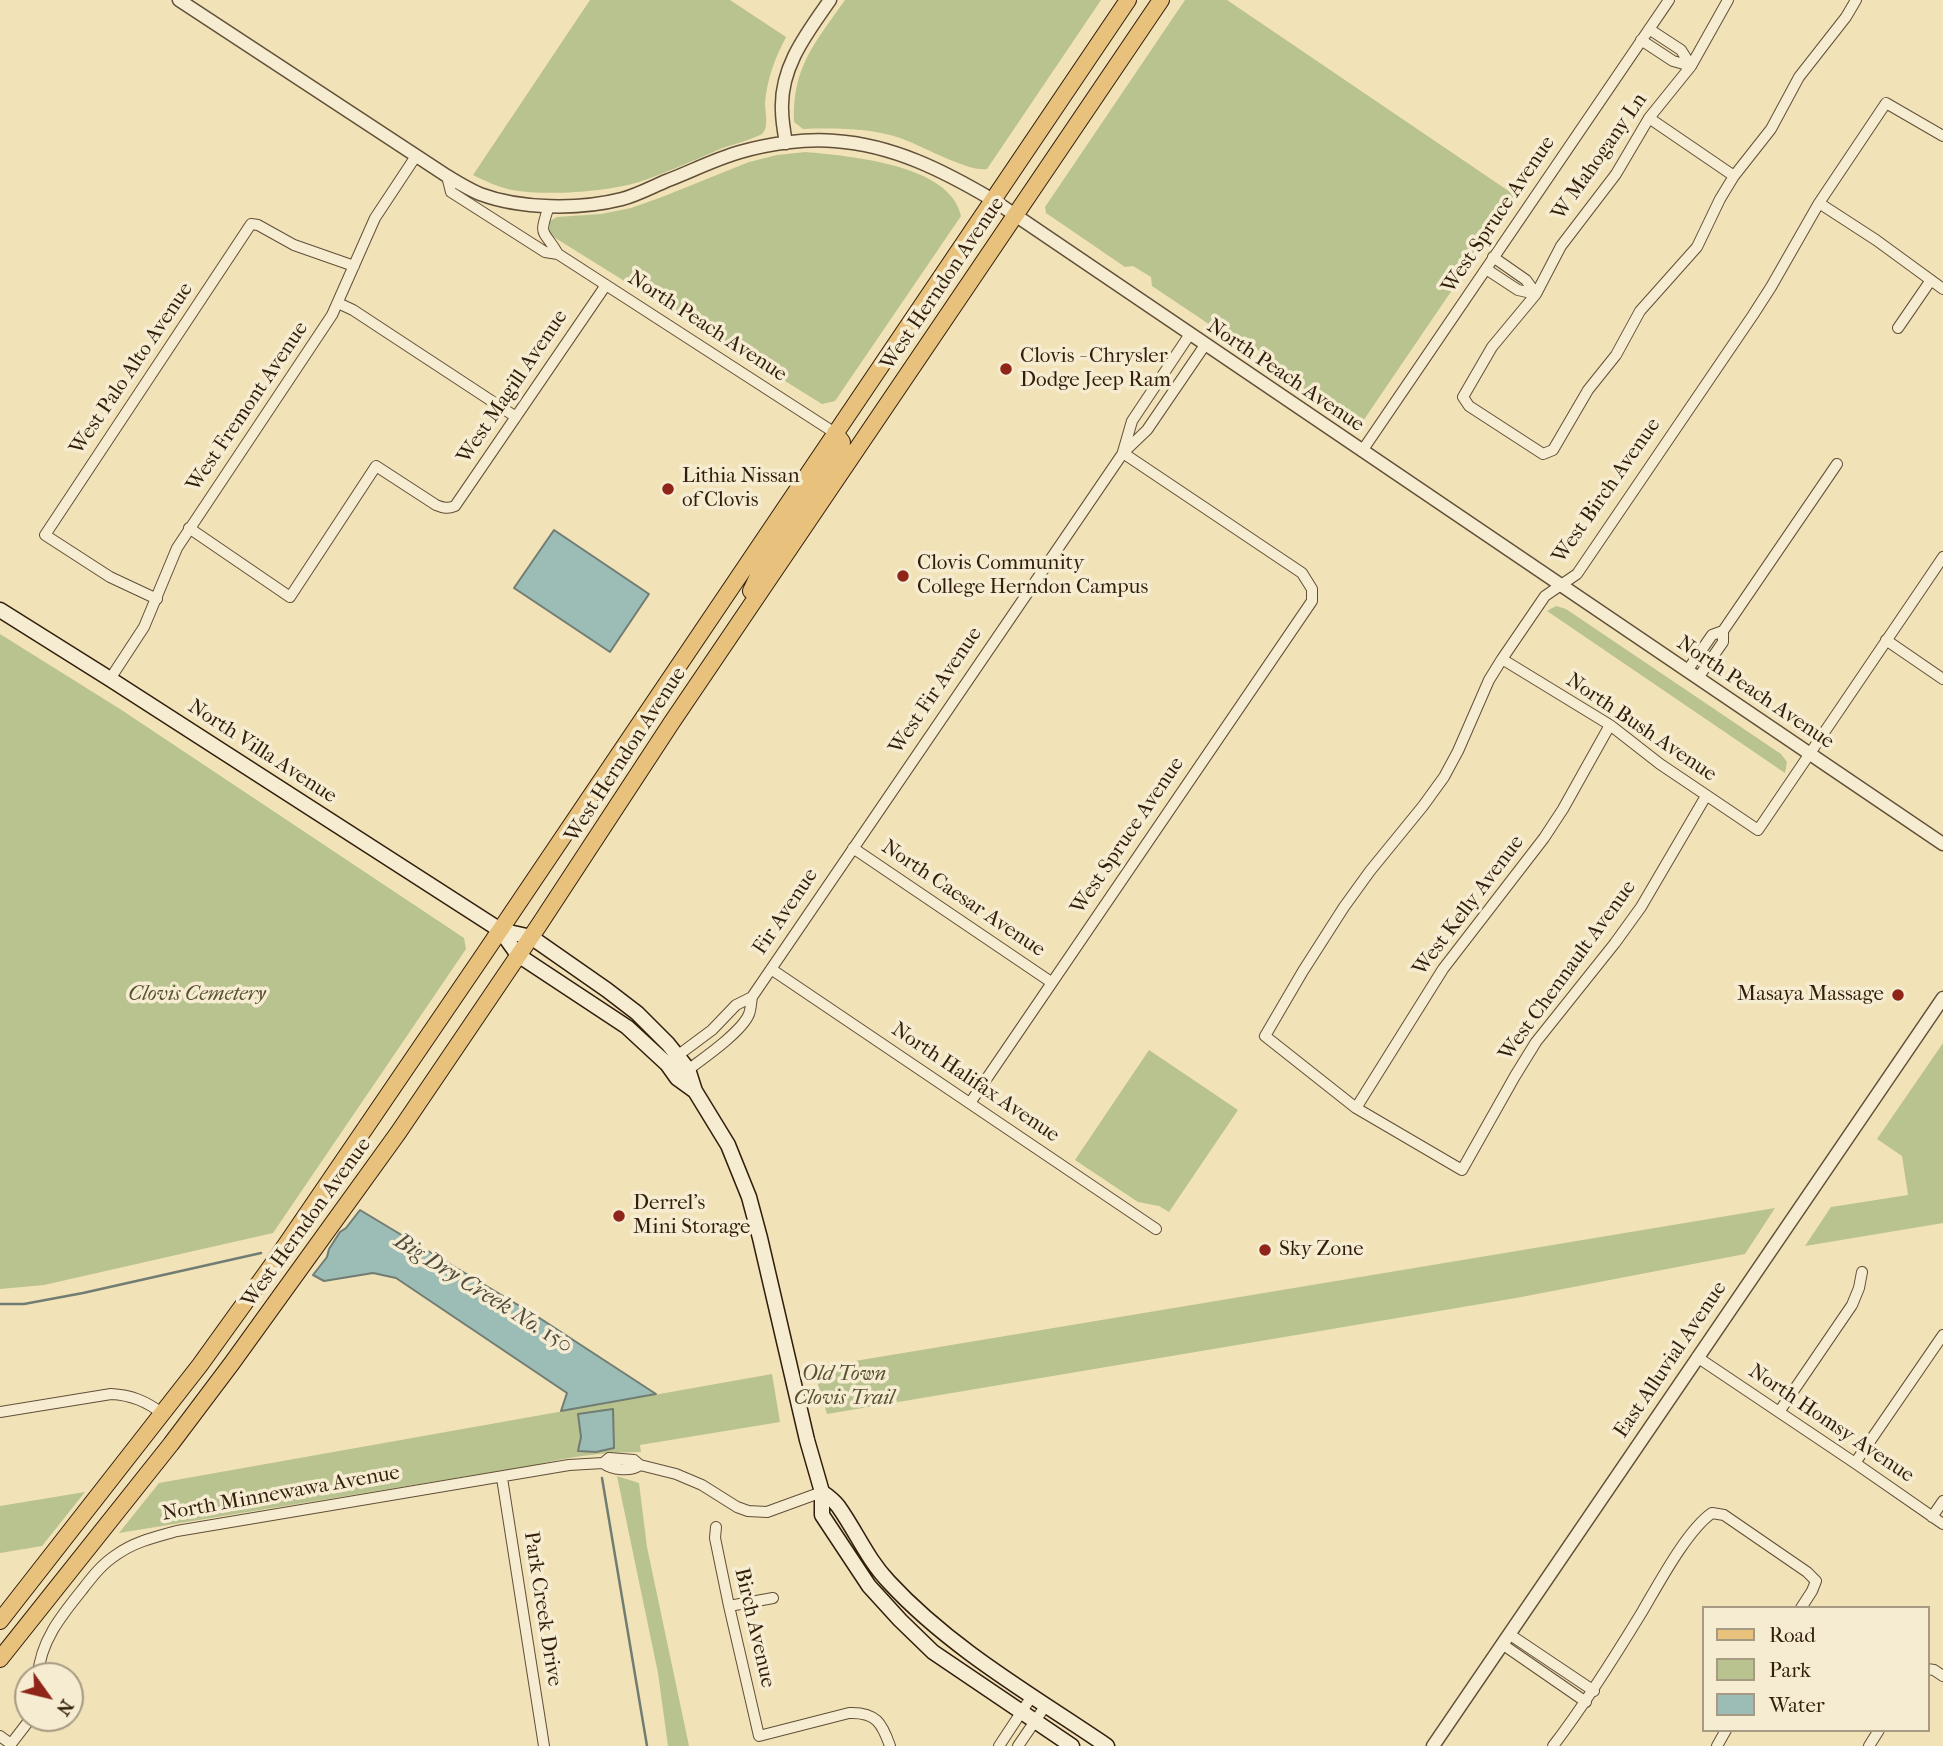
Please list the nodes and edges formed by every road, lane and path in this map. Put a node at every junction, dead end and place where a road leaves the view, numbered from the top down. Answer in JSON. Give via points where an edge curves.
{"nodes":[{"id":1,"x":179,"y":0,"type":"edge"},
{"id":2,"x":830,"y":0,"type":"edge"},
{"id":3,"x":1128,"y":0,"type":"edge"},
{"id":4,"x":1161,"y":0,"type":"edge"},
{"id":5,"x":1669,"y":0,"type":"edge"},
{"id":6,"x":1728,"y":0,"type":"edge"},
{"id":7,"x":1856,"y":0,"type":"edge"},
{"id":8,"x":1649,"y":29,"type":"junction"},
{"id":9,"x":1642,"y":40,"type":"junction"},
{"id":10,"x":1691,"y":66,"type":"junction"},
{"id":11,"x":1649,"y":118,"type":"junction"},
{"id":12,"x":1943,"y":136,"type":"edge"},
{"id":13,"x":786,"y":143,"type":"junction"},
{"id":14,"x":416,"y":156,"type":"junction"},
{"id":15,"x":447,"y":176,"type":"junction"},
{"id":16,"x":1734,"y":176,"type":"junction"},
{"id":17,"x":993,"y":200,"type":"junction"},
{"id":18,"x":1819,"y":203,"type":"junction"},
{"id":19,"x":549,"y":205,"type":"junction"},
{"id":20,"x":1015,"y":216,"type":"junction"},
{"id":21,"x":558,"y":254,"type":"junction"},
{"id":22,"x":1493,"y":257,"type":"junction"},
{"id":23,"x":354,"y":266,"type":"junction"},
{"id":24,"x":1486,"y":269,"type":"junction"},
{"id":25,"x":1931,"y":280,"type":"junction"},
{"id":26,"x":606,"y":285,"type":"junction"},
{"id":27,"x":1943,"y":289,"type":"edge"},
{"id":28,"x":1536,"y":294,"type":"junction"},
{"id":29,"x":338,"y":303,"type":"junction"},
{"id":30,"x":1898,"y":328,"type":"dead end"},
{"id":31,"x":1190,"y":334,"type":"junction"},
{"id":32,"x":1205,"y":345,"type":"junction"},
{"id":33,"x":516,"y":417,"type":"junction"},
{"id":34,"x":835,"y":433,"type":"junction"},
{"id":35,"x":1362,"y":451,"type":"junction"},
{"id":36,"x":1123,"y":453,"type":"junction"},
{"id":37,"x":1837,"y":464,"type":"dead end"},
{"id":38,"x":189,"y":528,"type":"junction"},
{"id":39,"x":1943,"y":557,"type":"edge"},
{"id":40,"x":1561,"y":585,"type":"junction"},
{"id":41,"x":157,"y":599,"type":"junction"},
{"id":42,"x":0,"y":610,"type":"edge"},
{"id":43,"x":1886,"y":640,"type":"junction"},
{"id":44,"x":727,"y":641,"type":"junction"},
{"id":45,"x":1502,"y":659,"type":"junction"},
{"id":46,"x":1692,"y":674,"type":"junction"},
{"id":47,"x":110,"y":679,"type":"junction"},
{"id":48,"x":1943,"y":679,"type":"edge"},
{"id":49,"x":1610,"y":725,"type":"junction"},
{"id":50,"x":1809,"y":754,"type":"junction"},
{"id":51,"x":1706,"y":796,"type":"junction"},
{"id":52,"x":1943,"y":844,"type":"edge"},
{"id":53,"x":853,"y":848,"type":"junction"},
{"id":54,"x":500,"y":930,"type":"junction"},
{"id":55,"x":531,"y":937,"type":"junction"},
{"id":56,"x":518,"y":955,"type":"junction"},
{"id":57,"x":771,"y":969,"type":"junction"},
{"id":58,"x":1051,"y":982,"type":"junction"},
{"id":59,"x":751,"y":997,"type":"junction"},
{"id":60,"x":1943,"y":998,"type":"edge"},
{"id":61,"x":672,"y":1060,"type":"junction"},
{"id":62,"x":683,"y":1074,"type":"junction"},
{"id":63,"x":970,"y":1103,"type":"junction"},
{"id":64,"x":1356,"y":1108,"type":"junction"},
{"id":65,"x":1156,"y":1230,"type":"dead end"},
{"id":66,"x":1862,"y":1272,"type":"dead end"},
{"id":67,"x":1943,"y":1335,"type":"edge"},
{"id":68,"x":1697,"y":1357,"type":"junction"},
{"id":69,"x":0,"y":1412,"type":"edge"},
{"id":70,"x":1779,"y":1412,"type":"junction"},
{"id":71,"x":163,"y":1414,"type":"junction"},
{"id":72,"x":1856,"y":1463,"type":"junction"},
{"id":73,"x":502,"y":1478,"type":"junction"},
{"id":74,"x":822,"y":1492,"type":"junction"},
{"id":75,"x":1943,"y":1501,"type":"edge"},
{"id":76,"x":1932,"y":1517,"type":"junction"},
{"id":77,"x":1943,"y":1524,"type":"edge"},
{"id":78,"x":716,"y":1527,"type":"dead end"},
{"id":79,"x":773,"y":1598,"type":"dead end"},
{"id":80,"x":729,"y":1606,"type":"junction"},
{"id":81,"x":1802,"y":1606,"type":"edge"},
{"id":82,"x":0,"y":1621,"type":"edge"},
{"id":83,"x":1505,"y":1639,"type":"junction"},
{"id":84,"x":0,"y":1659,"type":"edge"},
{"id":85,"x":39,"y":1662,"type":"edge"},
{"id":86,"x":1594,"y":1691,"type":"junction"},
{"id":87,"x":1032,"y":1696,"type":"junction"},
{"id":88,"x":1586,"y":1702,"type":"junction"},
{"id":89,"x":1046,"y":1705,"type":"junction"},
{"id":90,"x":1021,"y":1712,"type":"junction"},
{"id":91,"x":1035,"y":1721,"type":"junction"},
{"id":92,"x":0,"y":1736,"type":"edge"},
{"id":93,"x":10,"y":1745,"type":"edge"},
{"id":94,"x":544,"y":1746,"type":"edge"},
{"id":95,"x":890,"y":1746,"type":"edge"},
{"id":96,"x":999,"y":1746,"type":"edge"},
{"id":97,"x":1018,"y":1746,"type":"edge"},
{"id":98,"x":1072,"y":1746,"type":"edge"},
{"id":99,"x":1107,"y":1746,"type":"edge"},
{"id":100,"x":1433,"y":1746,"type":"edge"},
{"id":101,"x":1553,"y":1746,"type":"edge"}],
"edges":[{"from":1,"to":14,"type":"street","name":"North Peach Avenue"},
{"from":2,"to":13,"type":"street","via":[[799,45],[786,76],[782,110]]},
{"from":3,"to":17,"type":"main road","name":"West Herndon Avenue"},
{"from":4,"to":20,"type":"main road","name":"West Herndon Avenue"},
{"from":5,"to":8,"type":"street","name":"West Spruce Avenue"},
{"from":6,"to":10,"type":"street","name":"W Mahogany Ln"},
{"from":7,"to":16,"type":"street","via":[[1799,78],[1771,129]]},
{"from":8,"to":9,"type":"street","name":"West Spruce Avenue"},
{"from":8,"to":10,"type":"street","via":[[1681,50]]},
{"from":9,"to":10,"type":"street","via":[[1673,61]]},
{"from":9,"to":22,"type":"street","name":"West Spruce Avenue"},
{"from":10,"to":11,"type":"street","name":"W Mahogany Ln"},
{"from":11,"to":16,"type":"street"},
{"from":11,"to":28,"type":"street","name":"W Mahogany Ln","via":[[1616,174],[1562,246]]},
{"from":12,"to":18,"type":"street","name":"West Birch Avenue","via":[[1886,103]]},
{"from":13,"to":17,"type":"street","name":"North Peach Avenue","via":[[832,140],[880,149],[939,169]]},
{"from":13,"to":19,"type":"street","name":"North Peach Avenue","via":[[739,152],[622,199]]},
{"from":14,"to":15,"type":"street","name":"North Peach Avenue"},
{"from":14,"to":23,"type":"street","name":"West Fremont Avenue","via":[[375,219]]},
{"from":15,"to":19,"type":"street","name":"North Peach Avenue","via":[[479,193]]},
{"from":15,"to":21,"type":"street","name":"North Peach Avenue","via":[[451,192],[545,252]]},
{"from":16,"to":28,"type":"street","name":"W Mahogany Ln","via":[[1697,247],[1640,311],[1553,450],[1543,454],[1463,397],[1492,347]]},
{"from":17,"to":20,"type":"street","name":"North Peach Avenue"},
{"from":17,"to":34,"type":"main road","name":"West Herndon Avenue"},
{"from":18,"to":25,"type":"street"},
{"from":18,"to":40,"type":"street","name":"West Birch Avenue","via":[[1745,326],[1577,574]]},
{"from":19,"to":21,"type":"street","name":"North Peach Avenue","via":[[542,233]]},
{"from":20,"to":31,"type":"street","name":"North Peach Avenue"},
{"from":20,"to":44,"type":"main road","name":"West Herndon Avenue"},
{"from":21,"to":26,"type":"street","name":"North Peach Avenue"},
{"from":22,"to":24,"type":"street","name":"West Spruce Avenue"},
{"from":22,"to":28,"type":"street","via":[[1526,280]]},
{"from":23,"to":29,"type":"street","name":"West Fremont Avenue"},
{"from":23,"to":41,"type":"street","name":"West Palo Alto Avenue","via":[[251,224],[45,535],[110,577]]},
{"from":24,"to":28,"type":"street","via":[[1518,290]]},
{"from":24,"to":35,"type":"street","name":"West Spruce Avenue"},
{"from":25,"to":27,"type":"street"},
{"from":25,"to":30,"type":"street"},
{"from":26,"to":33,"type":"street","name":"West Magill Avenue"},
{"from":26,"to":34,"type":"street","name":"North Peach Avenue"},
{"from":29,"to":33,"type":"street"},
{"from":29,"to":38,"type":"street","name":"West Fremont Avenue"},
{"from":31,"to":32,"type":"street","name":"North Peach Avenue"},
{"from":31,"to":36,"type":"street","name":"West Fir Avenue","via":[[1132,421]]},
{"from":32,"to":35,"type":"street","name":"North Peach Avenue"},
{"from":32,"to":36,"type":"street","name":"West Fir Avenue","via":[[1147,430]]},
{"from":33,"to":38,"type":"street","name":"West Magill Avenue","via":[[459,503],[450,509],[436,505],[376,466],[290,597]]},
{"from":34,"to":44,"type":"main road","via":[[842,442],[841,451],[761,570]]},
{"from":34,"to":54,"type":"main road","name":"West Herndon Avenue"},
{"from":35,"to":40,"type":"street","name":"North Peach Avenue"},
{"from":36,"to":53,"type":"street","name":"West Fir Avenue"},
{"from":36,"to":58,"type":"street","name":"West Spruce Avenue","via":[[1302,573],[1312,589],[1311,604]]},
{"from":37,"to":46,"type":"street","via":[[1723,631],[1712,635]]},
{"from":38,"to":41,"type":"street","name":"West Fremont Avenue"},
{"from":39,"to":43,"type":"street"},
{"from":40,"to":45,"type":"street","name":"West Birch Avenue","via":[[1545,596]]},
{"from":40,"to":46,"type":"street","name":"North Peach Avenue"},
{"from":41,"to":47,"type":"street","name":"West Fremont Avenue"},
{"from":42,"to":47,"type":"main road","name":"North Villa Avenue"},
{"from":43,"to":48,"type":"street"},
{"from":43,"to":50,"type":"street"},
{"from":44,"to":55,"type":"main road","name":"West Herndon Avenue"},
{"from":45,"to":49,"type":"street","name":"North Bush Avenue"},
{"from":45,"to":64,"type":"street","name":"West Birch Avenue","via":[[1444,777],[1344,907],[1265,1036]]},
{"from":46,"to":50,"type":"street","name":"North Peach Avenue"},
{"from":47,"to":54,"type":"main road","name":"North Villa Avenue"},
{"from":49,"to":51,"type":"street","name":"North Bush Avenue"},
{"from":49,"to":64,"type":"street","name":"West Kelly Avenue","via":[[1544,838],[1443,969]]},
{"from":50,"to":51,"type":"street","name":"North Bush Avenue","via":[[1758,830]]},
{"from":50,"to":52,"type":"street","name":"North Peach Avenue"},
{"from":51,"to":64,"type":"street","name":"West Chennault Avenue","via":[[1641,907],[1536,1042],[1462,1170]]},
{"from":53,"to":57,"type":"street","name":"Fir Avenue"},
{"from":53,"to":58,"type":"street","name":"North Caesar Avenue"},
{"from":54,"to":55,"type":"main road","name":"North Villa Avenue"},
{"from":54,"to":56,"type":"main road","name":"North Villa Avenue"},
{"from":54,"to":71,"type":"main road","name":"West Herndon Avenue","via":[[272,1265]]},
{"from":55,"to":56,"type":"main road","name":"West Herndon Avenue"},
{"from":55,"to":61,"type":"main road","name":"North Villa Avenue","via":[[636,1013]]},
{"from":56,"to":61,"type":"main road","name":"North Villa Avenue"},
{"from":56,"to":84,"type":"main road","name":"West Herndon Avenue","via":[[398,1133],[232,1363]]},
{"from":57,"to":59,"type":"street","name":"Fir Avenue"},
{"from":57,"to":63,"type":"street","name":"North Halifax Avenue"},
{"from":58,"to":63,"type":"street","name":"West Spruce Avenue"},
{"from":59,"to":61,"type":"street","name":"Fir Avenue"},
{"from":59,"to":62,"type":"street","name":"Fir Avenue","via":[[749,1015],[738,1028]]},
{"from":60,"to":68,"type":"street","name":"East Alluvial Avenue"},
{"from":61,"to":62,"type":"main road","name":"North Villa Avenue"},
{"from":62,"to":74,"type":"main road","name":"North Villa Avenue","via":[[728,1145],[749,1197]]},
{"from":63,"to":65,"type":"street","name":"North Halifax Avenue"},
{"from":66,"to":70,"type":"street","via":[[1852,1305]]},
{"from":67,"to":72,"type":"street"},
{"from":68,"to":70,"type":"street","name":"North Homsy Avenue"},
{"from":68,"to":83,"type":"street","name":"East Alluvial Avenue"},
{"from":69,"to":71,"type":"street","via":[[111,1394],[138,1399]]},
{"from":70,"to":72,"type":"street","name":"North Homsy Avenue"},
{"from":71,"to":82,"type":"main road","name":"West Herndon Avenue"},
{"from":72,"to":76,"type":"street","name":"North Homsy Avenue"},
{"from":73,"to":74,"type":"street","name":"North Minnewawa Avenue","via":[[621,1458],[690,1479],[748,1511],[767,1512]]},
{"from":73,"to":85,"type":"street","name":"North Minnewawa Avenue","via":[[144,1540],[103,1565],[78,1594],[53,1627]]},
{"from":73,"to":94,"type":"street","name":"Park Creek Drive"},
{"from":74,"to":87,"type":"main road","via":[[837,1505],[886,1580],[947,1636]]},
{"from":74,"to":90,"type":"main road","via":[[822,1515],[869,1586],[933,1652]]},
{"from":75,"to":76,"type":"street"},
{"from":76,"to":77,"type":"street","name":"North Homsy Avenue"},
{"from":78,"to":80,"type":"street","name":"Birch Avenue"},
{"from":79,"to":80,"type":"street"},
{"from":80,"to":95,"type":"street","name":"Birch Avenue","via":[[759,1736],[859,1713],[879,1722]]},
{"from":81,"to":86,"type":"street","via":[[1816,1581],[1808,1572],[1724,1515],[1712,1513],[1702,1520],[1668,1569]]},
{"from":83,"to":86,"type":"street"},
{"from":83,"to":88,"type":"street"},
{"from":83,"to":100,"type":"street","name":"East Alluvial Avenue"},
{"from":86,"to":88,"type":"street"},
{"from":87,"to":89,"type":"main road"},
{"from":87,"to":90,"type":"street"},
{"from":88,"to":101,"type":"street"},
{"from":89,"to":91,"type":"street"},
{"from":89,"to":99,"type":"main road"},
{"from":90,"to":91,"type":"main road"},
{"from":90,"to":96,"type":"street"},
{"from":91,"to":97,"type":"street"},
{"from":91,"to":98,"type":"main road"},
{"from":92,"to":93,"type":"street"}]}
